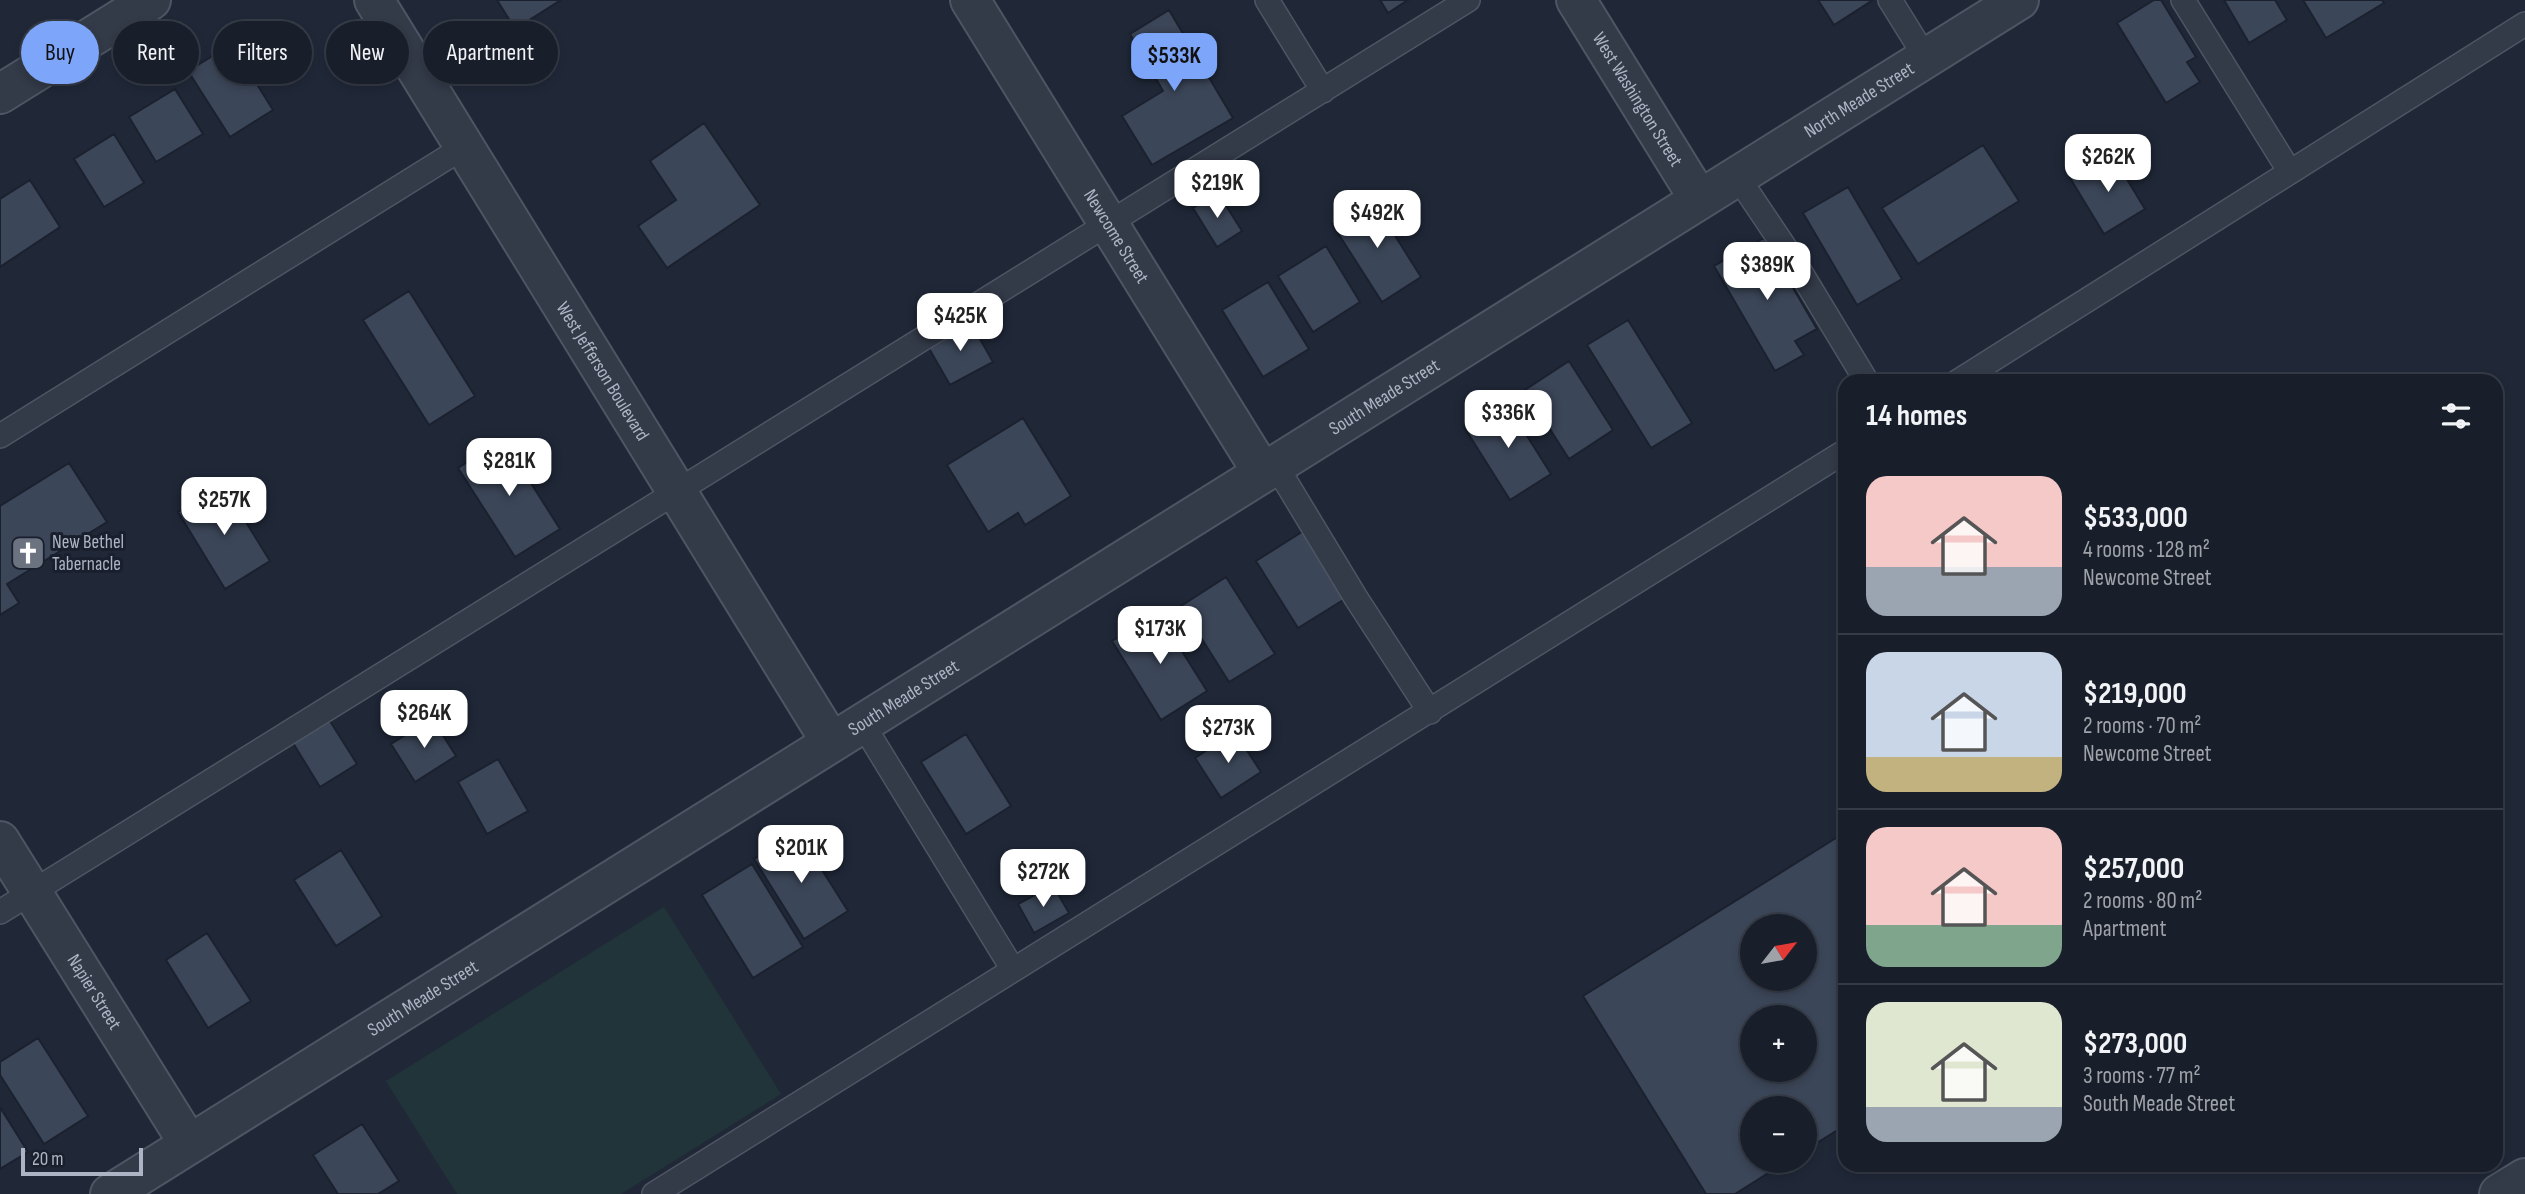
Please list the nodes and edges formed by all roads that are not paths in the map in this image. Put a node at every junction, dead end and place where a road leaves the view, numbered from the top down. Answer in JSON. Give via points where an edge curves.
{"nodes":[{"id":1,"x":151,"y":0,"type":"edge"},
{"id":2,"x":374,"y":0,"type":"edge"},
{"id":3,"x":971,"y":0,"type":"edge"},
{"id":4,"x":1267,"y":0,"type":"edge"},
{"id":5,"x":1468,"y":0,"type":"edge"},
{"id":6,"x":1576,"y":0,"type":"edge"},
{"id":7,"x":1891,"y":0,"type":"edge"},
{"id":8,"x":2019,"y":0,"type":"edge"},
{"id":9,"x":2183,"y":0,"type":"edge"},
{"id":10,"x":2525,"y":24,"type":"edge"},
{"id":11,"x":1926,"y":58,"type":"junction"},
{"id":12,"x":1323,"y":91,"type":"junction"},
{"id":13,"x":0,"y":94,"type":"edge"},
{"id":14,"x":464,"y":147,"type":"junction"},
{"id":15,"x":2290,"y":172,"type":"junction"},
{"id":16,"x":1737,"y":176,"type":"junction"},
{"id":17,"x":1699,"y":200,"type":"junction"},
{"id":18,"x":1108,"y":222,"type":"junction"},
{"id":19,"x":1862,"y":374,"type":"edge"},
{"id":20,"x":1970,"y":374,"type":"edge"},
{"id":21,"x":0,"y":436,"type":"edge"},
{"id":22,"x":1838,"y":456,"type":"edge"},
{"id":23,"x":1269,"y":468,"type":"junction"},
{"id":24,"x":676,"y":491,"type":"junction"},
{"id":25,"x":1430,"y":712,"type":"junction"},
{"id":26,"x":846,"y":732,"type":"junction"},
{"id":27,"x":0,"y":841,"type":"edge"},
{"id":28,"x":33,"y":892,"type":"junction"},
{"id":29,"x":0,"y":912,"type":"edge"},
{"id":30,"x":1012,"y":968,"type":"junction"},
{"id":31,"x":189,"y":1144,"type":"junction"},
{"id":32,"x":2525,"y":1178,"type":"edge"},
{"id":33,"x":110,"y":1194,"type":"edge"},
{"id":34,"x":654,"y":1194,"type":"edge"},
{"id":35,"x":2499,"y":1194,"type":"edge"}],
"edges":[{"from":1,"to":13,"type":"street"},
{"from":2,"to":14,"type":"street","name":"West Jefferson Boulevard"},
{"from":3,"to":18,"type":"street","name":"Newcome Street"},
{"from":4,"to":12,"type":"lane"},
{"from":5,"to":12,"type":"lane"},
{"from":6,"to":17,"type":"street","name":"West Washington Street"},
{"from":7,"to":11,"type":"lane"},
{"from":8,"to":11,"type":"street","name":"North Meade Street"},
{"from":9,"to":15,"type":"lane"},
{"from":10,"to":15,"type":"lane"},
{"from":11,"to":16,"type":"street","name":"North Meade Street"},
{"from":12,"to":18,"type":"lane"},
{"from":14,"to":21,"type":"lane"},
{"from":14,"to":24,"type":"street","name":"West Jefferson Boulevard"},
{"from":15,"to":20,"type":"lane"},
{"from":16,"to":17,"type":"street","name":"North Meade Street"},
{"from":16,"to":19,"type":"lane"},
{"from":17,"to":23,"type":"street","name":"South Meade Street"},
{"from":18,"to":23,"type":"street","name":"Newcome Street"},
{"from":18,"to":24,"type":"lane"},
{"from":22,"to":25,"type":"lane"},
{"from":23,"to":25,"type":"lane"},
{"from":23,"to":26,"type":"street","name":"South Meade Street"},
{"from":24,"to":26,"type":"street","name":"West Jefferson Boulevard"},
{"from":24,"to":28,"type":"lane"},
{"from":25,"to":30,"type":"lane"},
{"from":26,"to":30,"type":"lane"},
{"from":26,"to":31,"type":"street","name":"South Meade Street"},
{"from":27,"to":28,"type":"street","name":"Napier Street"},
{"from":28,"to":29,"type":"lane"},
{"from":28,"to":31,"type":"street","name":"Napier Street"},
{"from":30,"to":34,"type":"lane"},
{"from":31,"to":33,"type":"street","name":"South Meade Street"},
{"from":32,"to":35,"type":"street"}]}
